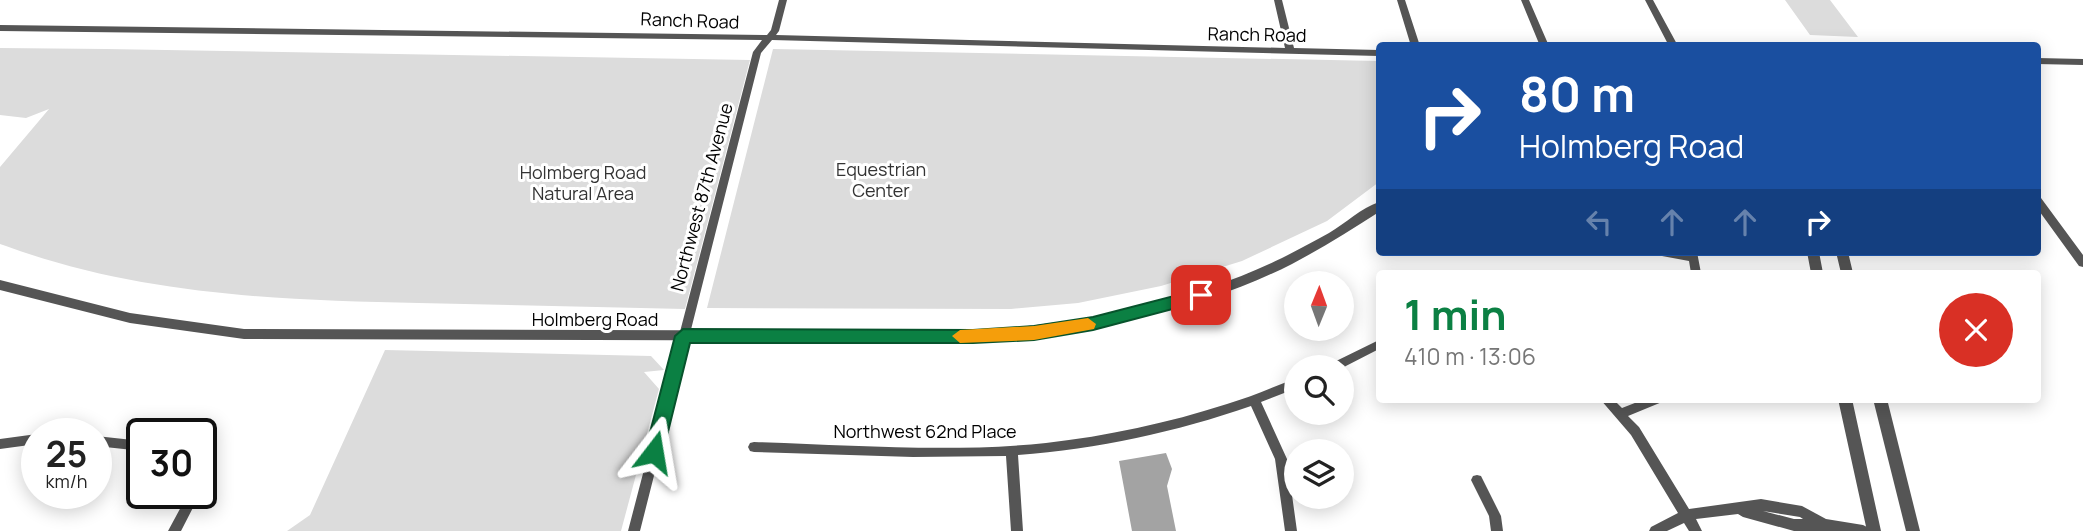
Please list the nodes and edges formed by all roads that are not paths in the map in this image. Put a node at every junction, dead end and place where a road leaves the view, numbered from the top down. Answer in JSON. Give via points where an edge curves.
{"nodes":[{"id":1,"x":783,"y":0,"type":"edge"},
{"id":2,"x":1278,"y":0,"type":"edge"},
{"id":3,"x":1401,"y":0,"type":"edge"},
{"id":4,"x":1525,"y":0,"type":"edge"},
{"id":5,"x":1650,"y":0,"type":"edge"},
{"id":6,"x":0,"y":28,"type":"edge"},
{"id":7,"x":768,"y":38,"type":"junction"},
{"id":8,"x":1415,"y":42,"type":"edge"},
{"id":9,"x":1543,"y":42,"type":"edge"},
{"id":10,"x":1672,"y":42,"type":"edge"},
{"id":11,"x":1290,"y":51,"type":"junction"},
{"id":12,"x":1376,"y":53,"type":"edge"},
{"id":13,"x":2041,"y":61,"type":"edge"},
{"id":14,"x":2083,"y":62,"type":"edge"},
{"id":15,"x":2041,"y":206,"type":"edge"},
{"id":16,"x":1376,"y":208,"type":"edge"},
{"id":17,"x":2083,"y":263,"type":"edge"},
{"id":18,"x":0,"y":285,"type":"edge"},
{"id":19,"x":683,"y":336,"type":"junction"},
{"id":20,"x":1376,"y":346,"type":"edge"},
{"id":21,"x":1354,"y":357,"type":"edge"},
{"id":22,"x":1284,"y":389,"type":"edge"},
{"id":23,"x":1255,"y":401,"type":"junction"},
{"id":24,"x":1610,"y":403,"type":"edge"},
{"id":25,"x":1648,"y":403,"type":"edge"},
{"id":26,"x":1846,"y":403,"type":"edge"},
{"id":27,"x":1881,"y":403,"type":"edge"},
{"id":28,"x":1620,"y":414,"type":"junction"},
{"id":29,"x":21,"y":441,"type":"edge"},
{"id":30,"x":0,"y":444,"type":"edge"},
{"id":31,"x":754,"y":447,"type":"dead end"},
{"id":32,"x":1012,"y":451,"type":"junction"},
{"id":33,"x":1476,"y":480,"type":"dead end"},
{"id":34,"x":186,"y":509,"type":"edge"},
{"id":35,"x":1740,"y":510,"type":"junction"},
{"id":36,"x":1687,"y":515,"type":"junction"},
{"id":37,"x":1766,"y":517,"type":"junction"},
{"id":38,"x":1824,"y":524,"type":"junction"},
{"id":39,"x":174,"y":531,"type":"edge"},
{"id":40,"x":634,"y":531,"type":"edge"},
{"id":41,"x":1017,"y":531,"type":"edge"},
{"id":42,"x":1291,"y":531,"type":"edge"},
{"id":43,"x":1497,"y":531,"type":"edge"},
{"id":44,"x":1655,"y":531,"type":"edge"},
{"id":45,"x":1696,"y":531,"type":"edge"},
{"id":46,"x":1769,"y":531,"type":"edge"},
{"id":47,"x":1863,"y":531,"type":"edge"},
{"id":48,"x":1874,"y":531,"type":"edge"},
{"id":49,"x":1913,"y":531,"type":"edge"}],
"edges":[{"from":1,"to":7,"type":"street","name":"Northwest 87th Avenue","via":[[775,31]]},
{"from":2,"to":11,"type":"street"},
{"from":3,"to":8,"type":"street"},
{"from":4,"to":9,"type":"street"},
{"from":5,"to":10,"type":"street"},
{"from":6,"to":7,"type":"street","name":"Ranch Road"},
{"from":7,"to":11,"type":"street","name":"Ranch Road"},
{"from":7,"to":19,"type":"street","name":"Northwest 87th Avenue","via":[[757,52]]},
{"from":11,"to":12,"type":"street","name":"Ranch Road"},
{"from":13,"to":14,"type":"street"},
{"from":15,"to":17,"type":"street"},
{"from":16,"to":19,"type":"street","name":"Holmberg Road","via":[[1320,244],[1223,289],[1093,324],[973,336]]},
{"from":18,"to":19,"type":"street","name":"Holmberg Road","via":[[130,318],[244,334]]},
{"from":19,"to":40,"type":"street","name":"Northwest 87th Avenue"},
{"from":20,"to":21,"type":"street"},
{"from":22,"to":23,"type":"street","name":"Northwest 62nd Place"},
{"from":23,"to":32,"type":"street","name":"Northwest 62nd Place","via":[[1083,443]]},
{"from":23,"to":42,"type":"street","via":[[1281,460]]},
{"from":24,"to":28,"type":"street"},
{"from":25,"to":28,"type":"street"},
{"from":26,"to":48,"type":"street"},
{"from":27,"to":49,"type":"street"},
{"from":28,"to":36,"type":"street"},
{"from":29,"to":30,"type":"street"},
{"from":31,"to":32,"type":"street","name":"Northwest 62nd Place"},
{"from":32,"to":41,"type":"street"},
{"from":33,"to":43,"type":"street","via":[[1495,516]]},
{"from":34,"to":39,"type":"street"},
{"from":35,"to":36,"type":"street"},
{"from":35,"to":37,"type":"street"},
{"from":35,"to":38,"type":"street","via":[[1780,507]]},
{"from":36,"to":44,"type":"street"},
{"from":36,"to":45,"type":"street"},
{"from":37,"to":38,"type":"street","via":[[1794,525]]},
{"from":37,"to":46,"type":"street"},
{"from":38,"to":47,"type":"street"}]}
